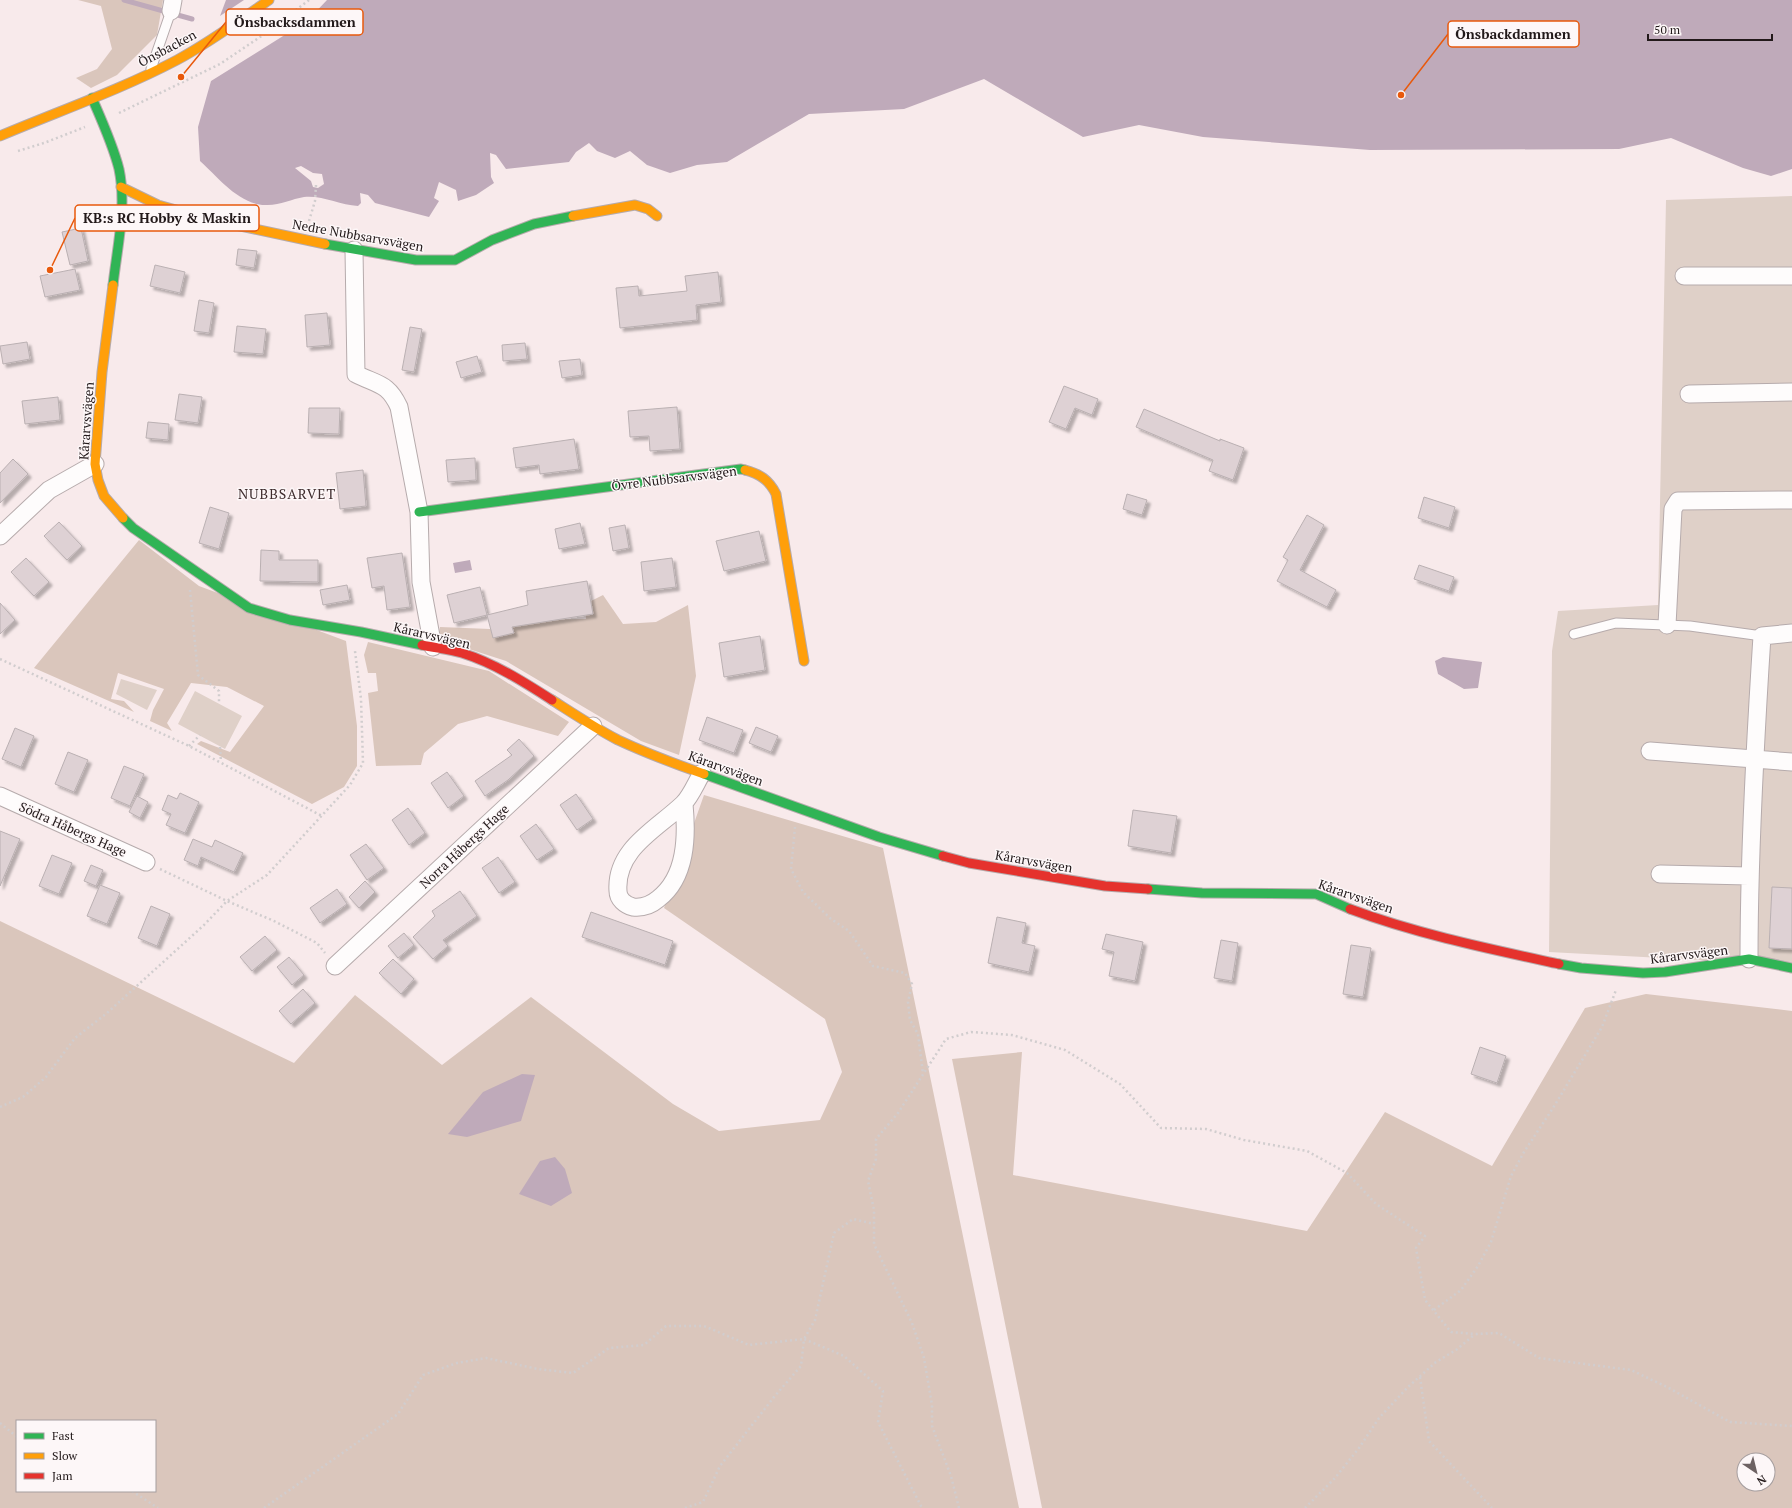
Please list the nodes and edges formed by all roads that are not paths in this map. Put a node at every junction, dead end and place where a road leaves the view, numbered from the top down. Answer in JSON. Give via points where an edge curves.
{"nodes":[{"id":1,"x":269,"y":0,"type":"edge"},
{"id":2,"x":172,"y":6,"type":"edge"},
{"id":3,"x":150,"y":72,"type":"junction"},
{"id":4,"x":92,"y":98,"type":"junction"},
{"id":5,"x":0,"y":136,"type":"edge"},
{"id":6,"x":121,"y":187,"type":"junction"},
{"id":7,"x":657,"y":216,"type":"dead end"},
{"id":8,"x":354,"y":250,"type":"junction"},
{"id":9,"x":1684,"y":276,"type":"dead end"},
{"id":10,"x":1792,"y":276,"type":"edge"},
{"id":11,"x":1792,"y":392,"type":"edge"},
{"id":12,"x":1689,"y":394,"type":"dead end"},
{"id":13,"x":95,"y":464,"type":"junction"},
{"id":14,"x":1792,"y":500,"type":"edge"},
{"id":15,"x":419,"y":512,"type":"junction"},
{"id":16,"x":0,"y":536,"type":"edge"},
{"id":17,"x":1667,"y":625,"type":"junction"},
{"id":18,"x":1792,"y":633,"type":"edge"},
{"id":19,"x":1574,"y":634,"type":"dead end"},
{"id":20,"x":1762,"y":636,"type":"junction"},
{"id":21,"x":433,"y":646,"type":"junction"},
{"id":22,"x":804,"y":661,"type":"dead end"},
{"id":23,"x":593,"y":726,"type":"junction"},
{"id":24,"x":1650,"y":751,"type":"dead end"},
{"id":25,"x":1754,"y":760,"type":"junction"},
{"id":26,"x":1792,"y":762,"type":"edge"},
{"id":27,"x":702,"y":773,"type":"junction"},
{"id":28,"x":0,"y":796,"type":"edge"},
{"id":29,"x":684,"y":804,"type":"junction"},
{"id":30,"x":146,"y":862,"type":"road end"},
{"id":31,"x":1660,"y":874,"type":"dead end"},
{"id":32,"x":1750,"y":876,"type":"junction"},
{"id":33,"x":1749,"y":959,"type":"junction"},
{"id":34,"x":335,"y":966,"type":"road end"},
{"id":35,"x":1792,"y":968,"type":"edge"}],
"edges":[{"from":1,"to":3,"type":"street","name":"Önsbacken","via":[[225,31],[177,60]]},
{"from":2,"to":3,"type":"lane"},
{"from":3,"to":4,"type":"street","name":"Önsbacken"},
{"from":4,"to":5,"type":"street","name":"Önsbacken"},
{"from":4,"to":6,"type":"street","name":"Kårarvsvägen","via":[[111,143]]},
{"from":6,"to":8,"type":"street","name":"Nedre Nubbsarvsvägen","via":[[158,205],[208,219]]},
{"from":6,"to":13,"type":"street","name":"Kårarvsvägen","via":[[121,217],[103,364]]},
{"from":7,"to":8,"type":"street","name":"Nedre Nubbsarvsvägen","via":[[648,209],[635,205],[554,219],[492,240],[455,260],[432,262]]},
{"from":8,"to":15,"type":"street","via":[[356,374],[382,384],[394,394],[406,439]]},
{"from":9,"to":10,"type":"street"},
{"from":11,"to":12,"type":"street"},
{"from":13,"to":16,"type":"street","via":[[49,490]]},
{"from":13,"to":21,"type":"street","name":"Kårarvsvägen","via":[[104,496],[133,528],[231,596],[260,612],[307,624]]},
{"from":14,"to":17,"type":"street","via":[[1678,501],[1673,509]]},
{"from":15,"to":21,"type":"street","via":[[421,582]]},
{"from":15,"to":22,"type":"street","name":"Övre Nubbsarvsvägen","via":[[741,469],[753,472],[770,482],[776,494]]},
{"from":17,"to":19,"type":"lane","via":[[1616,623]]},
{"from":17,"to":20,"type":"lane"},
{"from":18,"to":20,"type":"street"},
{"from":20,"to":25,"type":"street"},
{"from":21,"to":23,"type":"street","name":"Kårarvsvägen","via":[[481,660],[518,678]]},
{"from":23,"to":27,"type":"street","name":"Kårarvsvägen","via":[[619,740]]},
{"from":23,"to":34,"type":"street","name":"Norra Håbergs Hage"},
{"from":24,"to":25,"type":"street"},
{"from":25,"to":26,"type":"street"},
{"from":25,"to":32,"type":"street"},
{"from":27,"to":29,"type":"street"},
{"from":27,"to":33,"type":"street","name":"Kårarvsvägen","via":[[879,837],[969,863],[1106,886],[1202,893],[1316,894],[1375,918],[1488,949],[1581,968],[1643,973],[1664,972]]},
{"from":28,"to":30,"type":"street","name":"Södra Håbergs Hage"},
{"from":29,"to":29,"type":"street","via":[[685,844],[675,878],[659,898],[650,904],[639,908],[627,906],[618,893],[618,879],[626,859],[640,839]]},
{"from":31,"to":32,"type":"street"},
{"from":32,"to":33,"type":"street"},
{"from":33,"to":35,"type":"street","name":"Kårarvsvägen"}]}
